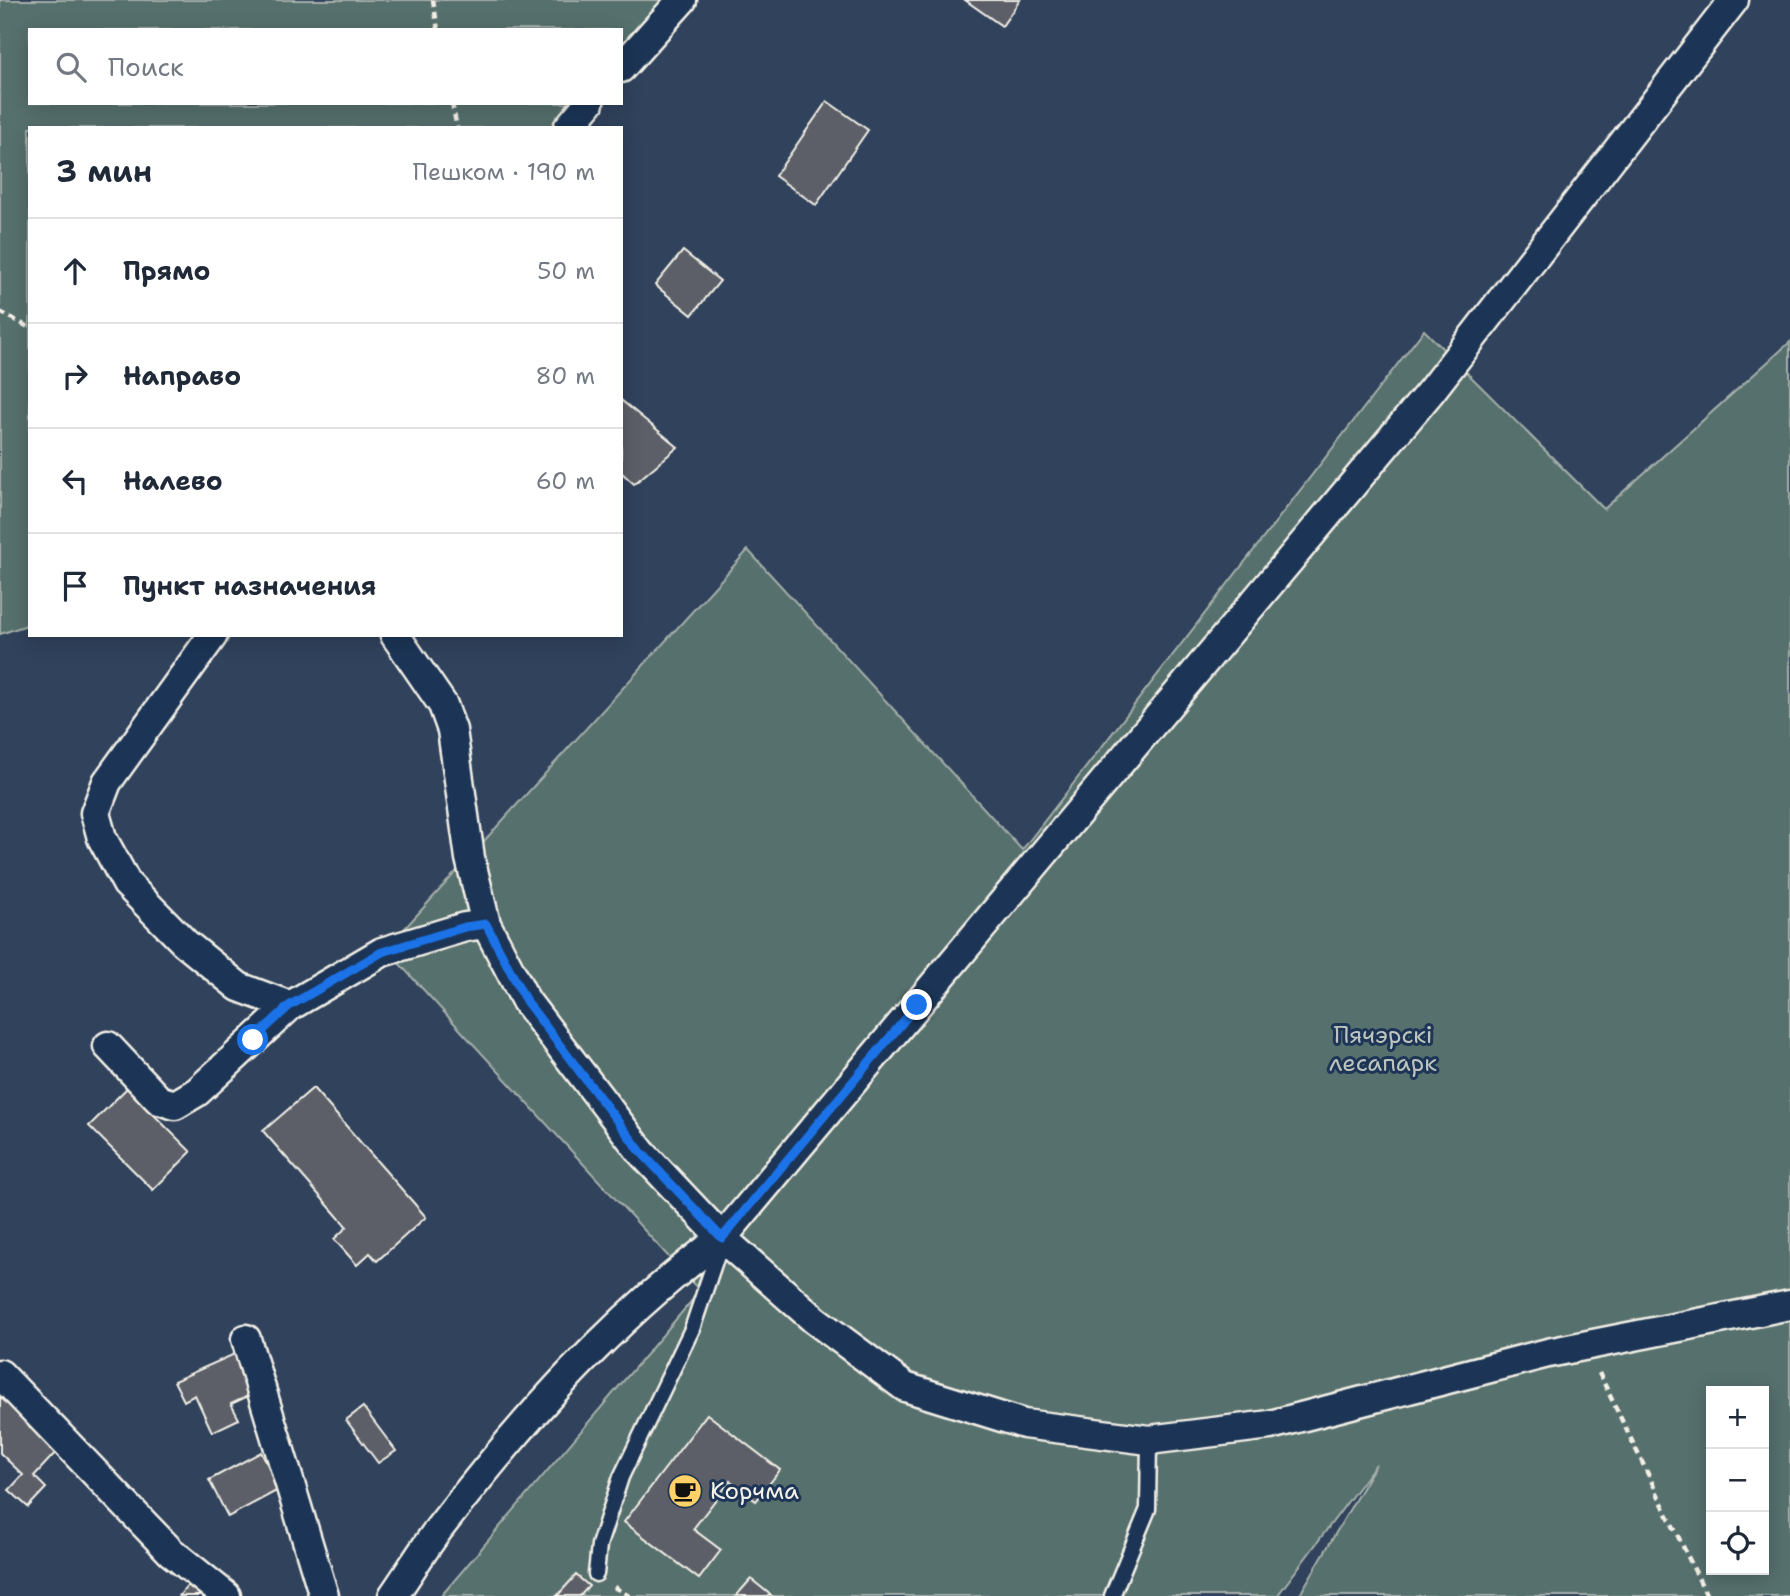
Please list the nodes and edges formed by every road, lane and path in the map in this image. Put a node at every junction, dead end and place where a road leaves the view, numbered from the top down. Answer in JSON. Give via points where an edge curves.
{"nodes":[{"id":1,"x":433,"y":0,"type":"edge"},
{"id":2,"x":682,"y":0,"type":"edge"},
{"id":3,"x":1734,"y":0,"type":"edge"},
{"id":4,"x":438,"y":28,"type":"edge"},
{"id":5,"x":623,"y":66,"type":"edge"},
{"id":6,"x":452,"y":105,"type":"edge"},
{"id":7,"x":588,"y":105,"type":"edge"},
{"id":8,"x":457,"y":126,"type":"edge"},
{"id":9,"x":570,"y":126,"type":"edge"},
{"id":10,"x":0,"y":312,"type":"edge"},
{"id":11,"x":28,"y":327,"type":"edge"},
{"id":12,"x":212,"y":637,"type":"edge"},
{"id":13,"x":396,"y":637,"type":"edge"},
{"id":14,"x":486,"y":924,"type":"junction"},
{"id":15,"x":289,"y":1006,"type":"junction"},
{"id":16,"x":108,"y":1046,"type":"dead end"},
{"id":17,"x":722,"y":1238,"type":"junction"},
{"id":18,"x":1790,"y":1305,"type":"edge"},
{"id":19,"x":246,"y":1339,"type":"dead end"},
{"id":20,"x":1586,"y":1346,"type":"junction"},
{"id":21,"x":0,"y":1374,"type":"edge"},
{"id":22,"x":1149,"y":1440,"type":"junction"},
{"id":23,"x":596,"y":1574,"type":"dead end"},
{"id":24,"x":226,"y":1596,"type":"edge"},
{"id":25,"x":324,"y":1596,"type":"edge"},
{"id":26,"x":393,"y":1596,"type":"edge"},
{"id":27,"x":1112,"y":1596,"type":"edge"},
{"id":28,"x":1707,"y":1596,"type":"edge"}],
"edges":[{"from":1,"to":4,"type":"path"},
{"from":2,"to":5,"type":"street"},
{"from":3,"to":17,"type":"street","via":[[1431,391]]},
{"from":6,"to":8,"type":"path"},
{"from":7,"to":9,"type":"street"},
{"from":10,"to":11,"type":"path"},
{"from":12,"to":15,"type":"street","via":[[107,782],[95,813],[102,838],[127,884],[185,943],[239,986]]},
{"from":13,"to":14,"type":"street","via":[[443,705],[452,730]]},
{"from":14,"to":15,"type":"street","via":[[382,952]]},
{"from":14,"to":17,"type":"street","via":[[526,1001],[641,1152]]},
{"from":15,"to":16,"type":"street","via":[[197,1092],[175,1105],[159,1100]]},
{"from":17,"to":22,"type":"street","via":[[816,1320],[905,1387],[1024,1424]]},
{"from":17,"to":23,"type":"lane","via":[[692,1329],[621,1477],[599,1545]]},
{"from":17,"to":26,"type":"street","via":[[616,1328],[529,1418],[440,1528]]},
{"from":18,"to":20,"type":"street"},
{"from":19,"to":25,"type":"street"},
{"from":20,"to":22,"type":"street","via":[[1270,1425]]},
{"from":20,"to":28,"type":"path"},
{"from":21,"to":24,"type":"street","via":[[171,1552]]},
{"from":22,"to":27,"type":"lane","via":[[1148,1509]]}]}
